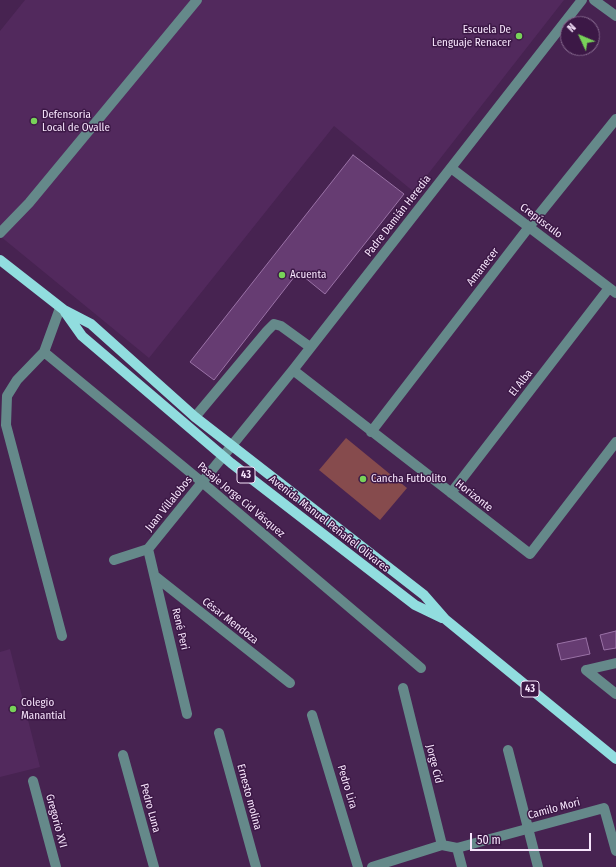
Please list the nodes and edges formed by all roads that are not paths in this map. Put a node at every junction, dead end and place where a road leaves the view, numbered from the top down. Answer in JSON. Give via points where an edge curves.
{"nodes":[{"id":1,"x":197,"y":0,"type":"edge"},
{"id":2,"x":582,"y":0,"type":"edge"},
{"id":3,"x":594,"y":0,"type":"edge"},
{"id":4,"x":616,"y":16,"type":"edge"},
{"id":5,"x":616,"y":119,"type":"edge"},
{"id":6,"x":451,"y":168,"type":"junction"},
{"id":7,"x":529,"y":227,"type":"junction"},
{"id":8,"x":0,"y":233,"type":"edge"},
{"id":9,"x":0,"y":260,"type":"edge"},
{"id":10,"x":613,"y":291,"type":"edge"},
{"id":11,"x":62,"y":309,"type":"junction"},
{"id":12,"x":310,"y":347,"type":"junction"},
{"id":13,"x":44,"y":352,"type":"junction"},
{"id":14,"x":293,"y":370,"type":"junction"},
{"id":15,"x":195,"y":417,"type":"junction"},
{"id":16,"x":371,"y":432,"type":"junction"},
{"id":17,"x":616,"y":442,"type":"edge"},
{"id":18,"x":232,"y":446,"type":"junction"},
{"id":19,"x":224,"y":457,"type":"junction"},
{"id":20,"x":203,"y":482,"type":"junction"},
{"id":21,"x":451,"y":493,"type":"junction"},
{"id":22,"x":148,"y":549,"type":"junction"},
{"id":23,"x":114,"y":560,"type":"dead end"},
{"id":24,"x":156,"y":578,"type":"junction"},
{"id":25,"x":445,"y":619,"type":"junction"},
{"id":26,"x":62,"y":636,"type":"dead end"},
{"id":27,"x":616,"y":663,"type":"edge"},
{"id":28,"x":421,"y":668,"type":"dead end"},
{"id":29,"x":290,"y":683,"type":"dead end"},
{"id":30,"x":403,"y":688,"type":"dead end"},
{"id":31,"x":616,"y":694,"type":"edge"},
{"id":32,"x":187,"y":714,"type":"dead end"},
{"id":33,"x":312,"y":715,"type":"dead end"},
{"id":34,"x":219,"y":733,"type":"dead end"},
{"id":35,"x":508,"y":750,"type":"dead end"},
{"id":36,"x":123,"y":755,"type":"dead end"},
{"id":37,"x":616,"y":759,"type":"edge"},
{"id":38,"x":33,"y":781,"type":"dead end"},
{"id":39,"x":528,"y":828,"type":"junction"},
{"id":40,"x":442,"y":846,"type":"junction"},
{"id":41,"x":457,"y":848,"type":"junction"},
{"id":42,"x":616,"y":851,"type":"edge"},
{"id":43,"x":56,"y":867,"type":"edge"},
{"id":44,"x":154,"y":867,"type":"edge"},
{"id":45,"x":256,"y":867,"type":"edge"},
{"id":46,"x":358,"y":867,"type":"edge"},
{"id":47,"x":372,"y":867,"type":"edge"},
{"id":48,"x":462,"y":867,"type":"edge"},
{"id":49,"x":538,"y":867,"type":"edge"}],
"edges":[{"from":1,"to":8,"type":"street","via":[[29,203]]},
{"from":2,"to":6,"type":"street","name":"Padre Damián Heredia"},
{"from":3,"to":4,"type":"street"},
{"from":5,"to":7,"type":"street","name":"Amanecer"},
{"from":6,"to":7,"type":"street","name":"Crepúsculo"},
{"from":6,"to":12,"type":"street","name":"Padre Damián Heredia"},
{"from":7,"to":10,"type":"street","name":"Crepúsculo"},
{"from":7,"to":16,"type":"street","name":"Amanecer"},
{"from":9,"to":11,"type":"main road","name":"Avenida Manuel Peñafiel Olivares","number":"43"},
{"from":10,"to":21,"type":"street","name":"El Alba"},
{"from":11,"to":13,"type":"street"},
{"from":11,"to":15,"type":"main road","name":"Avenida Manuel Peñafiel Olivares","number":"43","via":[[91,324]]},
{"from":11,"to":19,"type":"main road","name":"Avenida Manuel Peñafiel Olivares","number":"43","via":[[82,336]]},
{"from":12,"to":14,"type":"street","name":"Padre Damián Heredia"},
{"from":12,"to":15,"type":"street","via":[[281,326],[274,324]]},
{"from":13,"to":20,"type":"street","name":"Pasaje Jorge Cid Vásquez"},
{"from":13,"to":26,"type":"street","via":[[7,396],[6,426]]},
{"from":14,"to":16,"type":"street","name":"Horizonte"},
{"from":14,"to":18,"type":"street","name":"Padre Damián Heredia"},
{"from":15,"to":18,"type":"main road","name":"Avenida Manuel Peñafiel Olivares","number":"43"},
{"from":16,"to":21,"type":"street","name":"Horizonte"},
{"from":17,"to":21,"type":"street","name":"Horizonte","via":[[530,554]]},
{"from":18,"to":19,"type":"street","name":"Juan Villalobos"},
{"from":18,"to":25,"type":"main road","name":"Avenida Manuel Peñafiel Olivares","number":"43","via":[[424,595]]},
{"from":19,"to":20,"type":"street","name":"Juan Villalobos"},
{"from":19,"to":25,"type":"main road","name":"Avenida Manuel Peñafiel Olivares","number":"43","via":[[415,605]]},
{"from":20,"to":22,"type":"street","name":"Juan Villalobos"},
{"from":20,"to":28,"type":"street","name":"Pasaje Jorge Cid Vásquez"},
{"from":22,"to":23,"type":"street","name":"Juan Villalobos"},
{"from":22,"to":24,"type":"street","name":"René Peri"},
{"from":24,"to":29,"type":"street","name":"César Mendoza"},
{"from":24,"to":32,"type":"street","name":"René Peri"},
{"from":25,"to":37,"type":"main road","name":"Avenida Manuel Peñafiel Olivares","number":"43"},
{"from":27,"to":31,"type":"street","via":[[586,670]]},
{"from":30,"to":40,"type":"street","name":"Jorge Cid"},
{"from":33,"to":46,"type":"street","name":"Pedro Lira"},
{"from":34,"to":45,"type":"street","name":"Ernesto molina"},
{"from":35,"to":39,"type":"street"},
{"from":36,"to":44,"type":"street","name":"Pedro Luna"},
{"from":38,"to":43,"type":"street","name":"Gregorio XVI"},
{"from":39,"to":41,"type":"street","name":"Camilo Mori"},
{"from":39,"to":42,"type":"street","name":"Camilo Mori","via":[[604,808]]},
{"from":39,"to":49,"type":"street"},
{"from":40,"to":41,"type":"street","name":"Camilo Mori"},
{"from":40,"to":47,"type":"street","name":"Camilo Mori"},
{"from":41,"to":48,"type":"street"}]}
